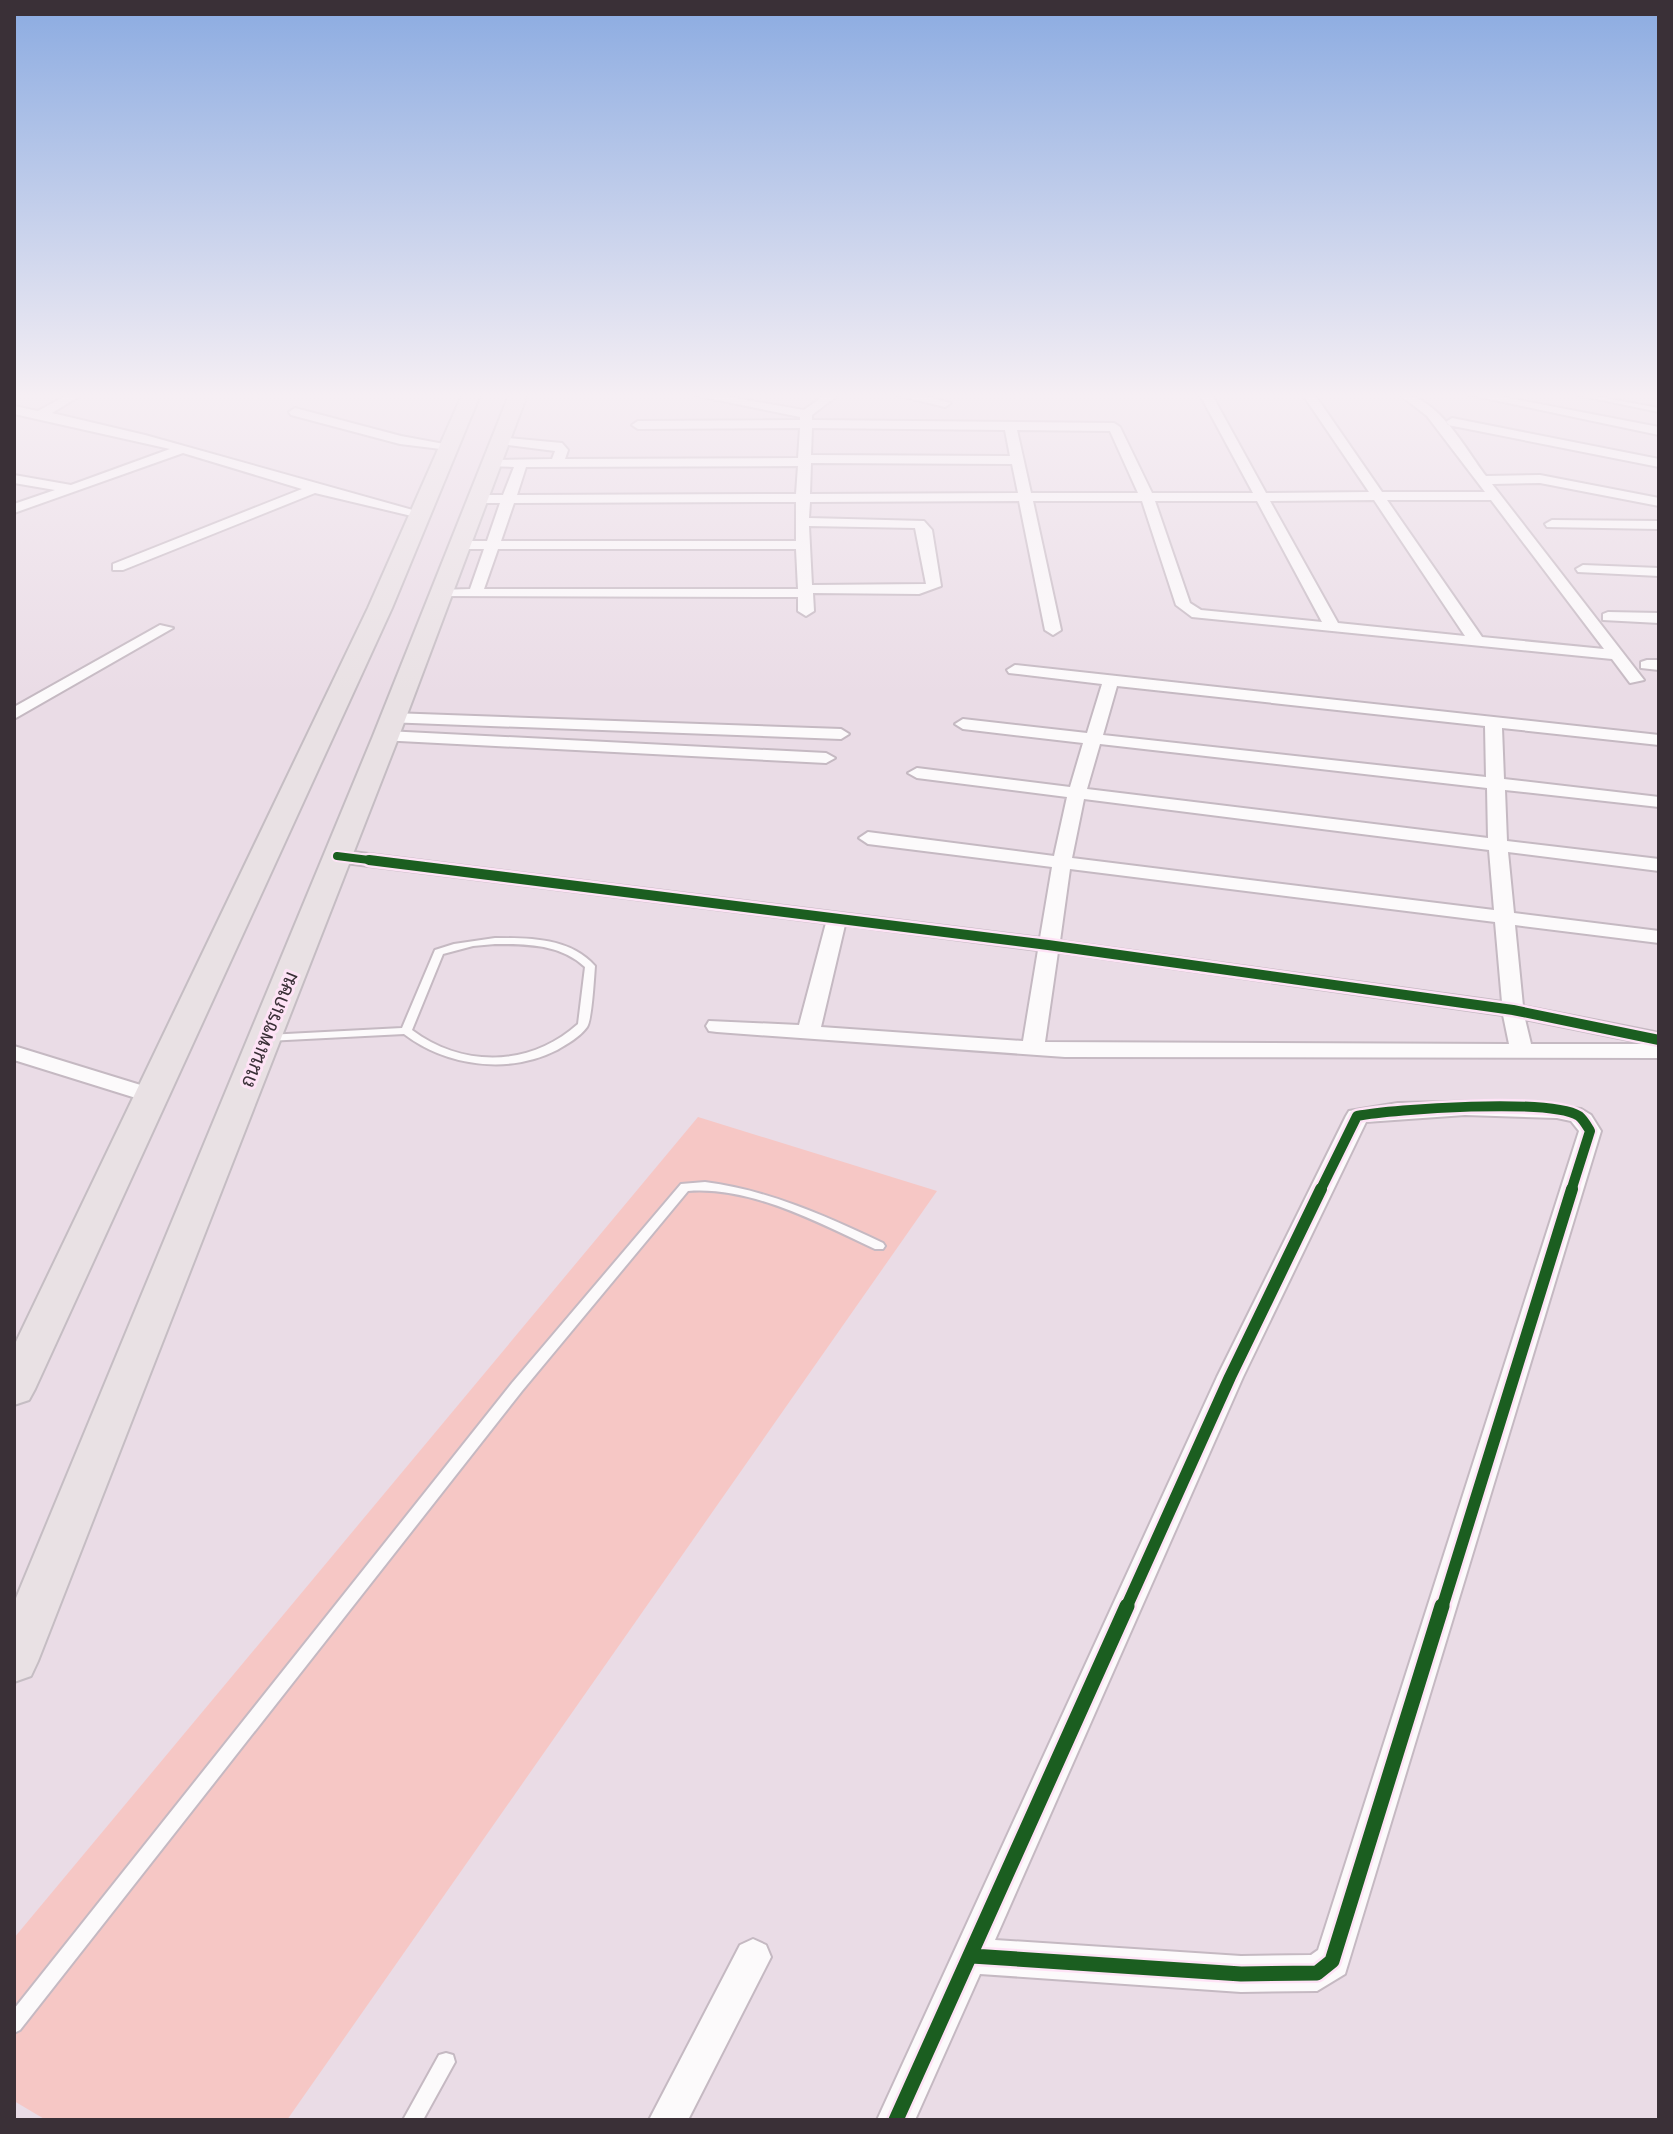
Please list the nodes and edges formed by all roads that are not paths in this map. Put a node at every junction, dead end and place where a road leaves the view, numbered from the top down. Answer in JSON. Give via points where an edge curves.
{"nodes":[{"id":1,"x":56,"y":495,"type":"edge"},
{"id":2,"x":300,"y":495,"type":"edge"},
{"id":3,"x":333,"y":495,"type":"edge"},
{"id":4,"x":428,"y":495,"type":"edge"},
{"id":5,"x":482,"y":495,"type":"edge"},
{"id":6,"x":511,"y":495,"type":"edge"},
{"id":7,"x":803,"y":495,"type":"edge"},
{"id":8,"x":1379,"y":495,"type":"junction"},
{"id":9,"x":1621,"y":495,"type":"edge"},
{"id":10,"x":1261,"y":496,"type":"junction"},
{"id":11,"x":1496,"y":496,"type":"joint"},
{"id":12,"x":1023,"y":497,"type":"junction"},
{"id":13,"x":1147,"y":497,"type":"junction"},
{"id":14,"x":480,"y":499,"type":"junction"},
{"id":15,"x":803,"y":499,"type":"junction"},
{"id":16,"x":509,"y":501,"type":"junction"},
{"id":17,"x":1659,"y":502,"type":"edge"},
{"id":18,"x":14,"y":509,"type":"edge"},
{"id":19,"x":420,"y":514,"type":"junction"},
{"id":20,"x":802,"y":522,"type":"junction"},
{"id":21,"x":1552,"y":524,"type":"dead end"},
{"id":22,"x":1659,"y":525,"type":"edge"},
{"id":23,"x":461,"y":545,"type":"junction"},
{"id":24,"x":492,"y":545,"type":"junction"},
{"id":25,"x":803,"y":545,"type":"junction"},
{"id":26,"x":118,"y":567,"type":"dead end"},
{"id":27,"x":1583,"y":569,"type":"dead end"},
{"id":28,"x":1659,"y":572,"type":"edge"},
{"id":29,"x":805,"y":591,"type":"junction"},
{"id":30,"x":475,"y":594,"type":"junction"},
{"id":31,"x":435,"y":609,"type":"junction"},
{"id":32,"x":806,"y":611,"type":"dead end"},
{"id":33,"x":1608,"y":617,"type":"dead end"},
{"id":34,"x":1659,"y":618,"type":"edge"},
{"id":35,"x":165,"y":628,"type":"dead end"},
{"id":36,"x":1333,"y":628,"type":"junction"},
{"id":37,"x":1053,"y":630,"type":"dead end"},
{"id":38,"x":1478,"y":643,"type":"junction"},
{"id":39,"x":1617,"y":655,"type":"junction"},
{"id":40,"x":1015,"y":670,"type":"dead end"},
{"id":41,"x":1111,"y":680,"type":"junction"},
{"id":42,"x":1636,"y":680,"type":"dead end"},
{"id":43,"x":14,"y":714,"type":"edge"},
{"id":44,"x":1493,"y":722,"type":"junction"},
{"id":45,"x":963,"y":724,"type":"dead end"},
{"id":46,"x":389,"y":727,"type":"junction"},
{"id":47,"x":841,"y":734,"type":"dead end"},
{"id":48,"x":1095,"y":738,"type":"junction"},
{"id":49,"x":1659,"y":740,"type":"edge"},
{"id":50,"x":826,"y":758,"type":"dead end"},
{"id":51,"x":917,"y":773,"type":"dead end"},
{"id":52,"x":1497,"y":784,"type":"junction"},
{"id":53,"x":1077,"y":792,"type":"junction"},
{"id":54,"x":1659,"y":802,"type":"edge"},
{"id":55,"x":868,"y":838,"type":"dead end"},
{"id":56,"x":1498,"y":846,"type":"junction"},
{"id":57,"x":337,"y":856,"type":"junction"},
{"id":58,"x":1062,"y":862,"type":"junction"},
{"id":59,"x":1659,"y":865,"type":"edge"},
{"id":60,"x":1507,"y":918,"type":"junction"},
{"id":61,"x":836,"y":921,"type":"junction"},
{"id":62,"x":1659,"y":937,"type":"edge"},
{"id":63,"x":1048,"y":945,"type":"junction"},
{"id":64,"x":1513,"y":1010,"type":"junction"},
{"id":65,"x":717,"y":1026,"type":"dead end"},
{"id":66,"x":406,"y":1031,"type":"junction"},
{"id":67,"x":808,"y":1034,"type":"junction"},
{"id":68,"x":263,"y":1039,"type":"junction"},
{"id":69,"x":1659,"y":1040,"type":"edge"},
{"id":70,"x":1033,"y":1048,"type":"junction"},
{"id":71,"x":1521,"y":1050,"type":"junction"},
{"id":72,"x":1659,"y":1051,"type":"edge"},
{"id":73,"x":14,"y":1053,"type":"edge"},
{"id":74,"x":152,"y":1096,"type":"junction"},
{"id":75,"x":879,"y":1246,"type":"dead end"},
{"id":76,"x":14,"y":1389,"type":"edge"},
{"id":77,"x":14,"y":1661,"type":"edge"},
{"id":78,"x":972,"y":1956,"type":"junction"},
{"id":79,"x":753,"y":1957,"type":"dead end"},
{"id":80,"x":14,"y":2024,"type":"edge"},
{"id":81,"x":446,"y":2062,"type":"dead end"},
{"id":82,"x":412,"y":2120,"type":"edge"},
{"id":83,"x":668,"y":2120,"type":"edge"},
{"id":84,"x":896,"y":2120,"type":"edge"}],
"edges":[{"from":1,"to":18,"type":"street"},
{"from":2,"to":26,"type":"street"},
{"from":3,"to":19,"type":"street"},
{"from":4,"to":19,"type":"main road"},
{"from":5,"to":14,"type":"main road","name":"ถนนเพชรเกษม"},
{"from":6,"to":16,"type":"street"},
{"from":7,"to":15,"type":"street"},
{"from":8,"to":10,"type":"street"},
{"from":8,"to":11,"type":"street"},
{"from":8,"to":38,"type":"street"},
{"from":9,"to":17,"type":"street"},
{"from":10,"to":13,"type":"street"},
{"from":10,"to":36,"type":"street"},
{"from":11,"to":39,"type":"street"},
{"from":12,"to":13,"type":"street"},
{"from":12,"to":15,"type":"street"},
{"from":12,"to":37,"type":"street"},
{"from":13,"to":36,"type":"street","via":[[1188,611]]},
{"from":14,"to":16,"type":"street"},
{"from":14,"to":23,"type":"main road","name":"ถนนเพชรเกษม"},
{"from":15,"to":16,"type":"street"},
{"from":15,"to":20,"type":"street"},
{"from":16,"to":24,"type":"street"},
{"from":19,"to":74,"type":"main road"},
{"from":20,"to":25,"type":"street"},
{"from":20,"to":29,"type":"street","via":[[919,524],[925,530],[934,586]]},
{"from":21,"to":22,"type":"street"},
{"from":23,"to":24,"type":"street"},
{"from":23,"to":31,"type":"main road","name":"ถนนเพชรเกษม"},
{"from":24,"to":25,"type":"street"},
{"from":24,"to":30,"type":"street"},
{"from":25,"to":29,"type":"street"},
{"from":27,"to":28,"type":"street"},
{"from":29,"to":30,"type":"street"},
{"from":29,"to":32,"type":"street"},
{"from":30,"to":31,"type":"street"},
{"from":31,"to":46,"type":"main road","name":"ถนนเพชรเกษม"},
{"from":33,"to":34,"type":"street"},
{"from":35,"to":43,"type":"street"},
{"from":36,"to":38,"type":"street"},
{"from":38,"to":39,"type":"street"},
{"from":39,"to":42,"type":"street"},
{"from":40,"to":41,"type":"street"},
{"from":41,"to":44,"type":"street"},
{"from":41,"to":48,"type":"street"},
{"from":44,"to":49,"type":"street"},
{"from":44,"to":52,"type":"street"},
{"from":45,"to":48,"type":"street"},
{"from":46,"to":47,"type":"street"},
{"from":46,"to":50,"type":"street"},
{"from":46,"to":57,"type":"main road","name":"ถนนเพชรเกษม"},
{"from":48,"to":52,"type":"street"},
{"from":48,"to":53,"type":"street"},
{"from":51,"to":53,"type":"street"},
{"from":52,"to":54,"type":"street"},
{"from":52,"to":56,"type":"street"},
{"from":53,"to":56,"type":"street"},
{"from":53,"to":58,"type":"street"},
{"from":55,"to":58,"type":"street"},
{"from":56,"to":59,"type":"street"},
{"from":56,"to":60,"type":"street"},
{"from":57,"to":61,"type":"street"},
{"from":57,"to":68,"type":"main road","name":"ถนนเพชรเกษม"},
{"from":58,"to":60,"type":"street"},
{"from":58,"to":63,"type":"street"},
{"from":60,"to":62,"type":"street"},
{"from":60,"to":64,"type":"street"},
{"from":61,"to":63,"type":"street"},
{"from":61,"to":67,"type":"street"},
{"from":63,"to":64,"type":"street"},
{"from":63,"to":70,"type":"street"},
{"from":64,"to":69,"type":"street"},
{"from":64,"to":71,"type":"street"},
{"from":65,"to":67,"type":"street"},
{"from":66,"to":66,"type":"lane","via":[[420,1045],[468,1059],[504,1060],[543,1051],[583,1025],[590,966],[582,956],[534,942],[455,944],[439,952]]},
{"from":66,"to":68,"type":"lane"},
{"from":67,"to":70,"type":"street"},
{"from":68,"to":77,"type":"main road","name":"ถนนเพชรเกษม"},
{"from":70,"to":71,"type":"street"},
{"from":71,"to":72,"type":"street"},
{"from":73,"to":74,"type":"street"},
{"from":74,"to":76,"type":"main road"},
{"from":75,"to":80,"type":"lane","via":[[777,1203],[700,1184],[685,1187],[517,1387]]},
{"from":78,"to":78,"type":"street","via":[[1241,1974],[1317,1973],[1332,1961],[1590,1131],[1585,1121],[1573,1114],[1521,1110],[1398,1110],[1357,1116],[1230,1377]]},
{"from":78,"to":84,"type":"street"},
{"from":79,"to":83,"type":"street"},
{"from":81,"to":82,"type":"lane"}]}
